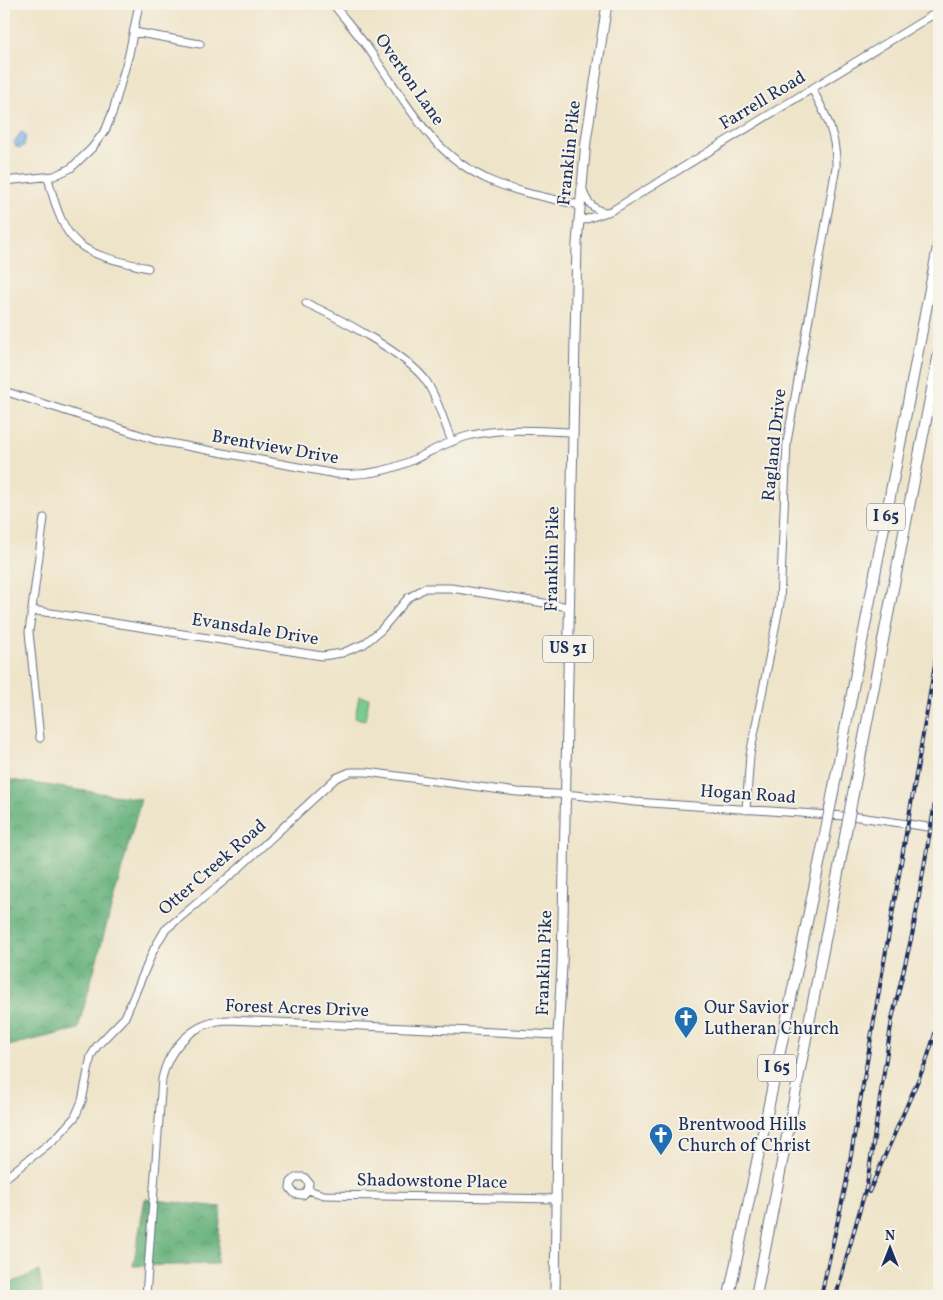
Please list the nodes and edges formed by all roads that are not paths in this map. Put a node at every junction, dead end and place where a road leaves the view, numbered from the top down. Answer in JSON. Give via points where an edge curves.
{"nodes":[{"id":1,"x":138,"y":4,"type":"edge"},
{"id":2,"x":333,"y":4,"type":"edge"},
{"id":3,"x":607,"y":4,"type":"edge"},
{"id":4,"x":939,"y":11,"type":"edge"},
{"id":5,"x":134,"y":32,"type":"junction"},
{"id":6,"x":200,"y":44,"type":"dead end"},
{"id":7,"x":812,"y":89,"type":"junction"},
{"id":8,"x":4,"y":174,"type":"edge"},
{"id":9,"x":48,"y":178,"type":"junction"},
{"id":10,"x":13,"y":179,"type":"junction"},
{"id":11,"x":4,"y":181,"type":"edge"},
{"id":12,"x":581,"y":184,"type":"junction"},
{"id":13,"x":580,"y":205,"type":"junction"},
{"id":14,"x":608,"y":212,"type":"junction"},
{"id":15,"x":578,"y":222,"type":"junction"},
{"id":16,"x":939,"y":242,"type":"edge"},
{"id":17,"x":148,"y":268,"type":"dead end"},
{"id":18,"x":306,"y":303,"type":"dead end"},
{"id":19,"x":939,"y":353,"type":"edge"},
{"id":20,"x":4,"y":392,"type":"edge"},
{"id":21,"x":572,"y":432,"type":"junction"},
{"id":22,"x":452,"y":442,"type":"junction"},
{"id":23,"x":44,"y":518,"type":"dead end"},
{"id":24,"x":568,"y":607,"type":"junction"},
{"id":25,"x":32,"y":610,"type":"junction"},
{"id":26,"x":40,"y":738,"type":"dead end"},
{"id":27,"x":565,"y":794,"type":"junction"},
{"id":28,"x":746,"y":810,"type":"junction"},
{"id":29,"x":928,"y":827,"type":"tunnel mouth"},
{"id":30,"x":558,"y":1035,"type":"junction"},
{"id":31,"x":4,"y":1179,"type":"edge"},
{"id":32,"x":308,"y":1190,"type":"dead end"},
{"id":33,"x":557,"y":1199,"type":"junction"},
{"id":34,"x":146,"y":1296,"type":"edge"},
{"id":35,"x":555,"y":1296,"type":"edge"},
{"id":36,"x":729,"y":1296,"type":"edge"},
{"id":37,"x":756,"y":1296,"type":"edge"}],
"edges":[{"from":1,"to":5,"type":"street"},
{"from":2,"to":13,"type":"street","name":"Overton Lane","via":[[373,54],[420,126],[441,148],[473,172],[503,186]]},
{"from":3,"to":12,"type":"main road","name":"Franklin Pike","number":"US 31"},
{"from":4,"to":7,"type":"street","name":"Farrell Road"},
{"from":5,"to":6,"type":"street"},
{"from":5,"to":9,"type":"street","via":[[106,129],[77,163]]},
{"from":7,"to":14,"type":"street","name":"Farrell Road"},
{"from":7,"to":28,"type":"street","name":"Ragland Drive","via":[[832,131],[836,167],[787,442],[780,603],[750,755]]},
{"from":8,"to":10,"type":"street"},
{"from":9,"to":10,"type":"street"},
{"from":9,"to":17,"type":"street","via":[[60,219],[76,243],[100,256]]},
{"from":10,"to":11,"type":"street"},
{"from":12,"to":13,"type":"main road","name":"Franklin Pike","number":"US 31"},
{"from":12,"to":14,"type":"street","via":[[588,202],[598,210]]},
{"from":13,"to":15,"type":"main road","name":"Franklin Pike","number":"US 31"},
{"from":14,"to":15,"type":"street","name":"Farrell Road"},
{"from":15,"to":21,"type":"main road","name":"Franklin Pike","number":"US 31"},
{"from":16,"to":36,"type":"highway","number":"I 65","bridge":true,"via":[[824,840]]},
{"from":18,"to":22,"type":"street","via":[[381,345],[418,372],[432,393]]},
{"from":19,"to":37,"type":"highway","number":"I 65","bridge":true},
{"from":20,"to":22,"type":"street","name":"Brentview Drive","via":[[159,441],[328,474],[354,475],[392,468]]},
{"from":21,"to":22,"type":"street","name":"Brentview Drive","via":[[505,430]]},
{"from":21,"to":24,"type":"main road","name":"Franklin Pike","number":"US 31"},
{"from":23,"to":25,"type":"street"},
{"from":24,"to":25,"type":"street","name":"Evansdale Drive","via":[[452,588],[425,588],[408,598],[371,640],[348,652],[326,656]]},
{"from":24,"to":27,"type":"main road","name":"Franklin Pike","number":"US 31"},
{"from":25,"to":26,"type":"street","via":[[30,641]]},
{"from":27,"to":28,"type":"street","name":"Hogan Road"},
{"from":27,"to":30,"type":"main road","name":"Franklin Pike","number":"US 31"},
{"from":27,"to":31,"type":"street","name":"Otter Creek Road","via":[[517,792],[367,772],[341,775],[165,930],[154,948],[126,1017],[91,1056],[82,1101],[70,1124],[50,1144]]},
{"from":28,"to":29,"type":"street","name":"Hogan Road","via":[[859,817]]},
{"from":30,"to":33,"type":"main road","name":"Franklin Pike","number":"US 31"},
{"from":30,"to":34,"type":"street","name":"Forest Acres Drive","via":[[230,1020],[198,1027],[183,1040],[163,1075]]},
{"from":32,"to":33,"type":"street","name":"Shadowstone Place","via":[[324,1195]]},
{"from":33,"to":35,"type":"main road","name":"Franklin Pike","number":"US 31"}]}
